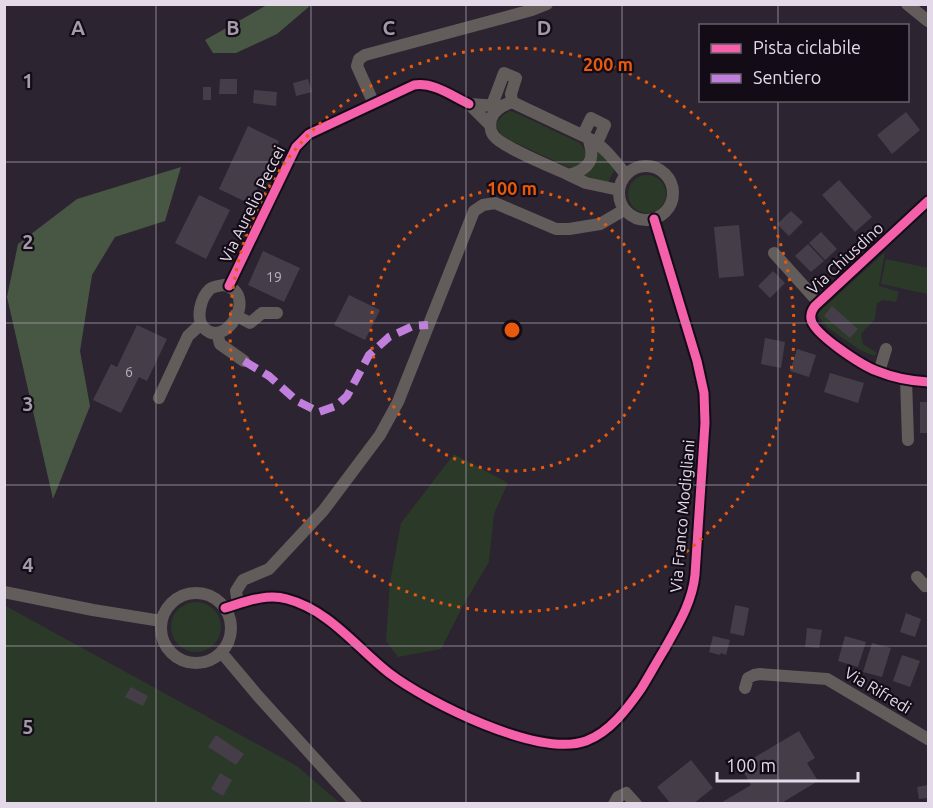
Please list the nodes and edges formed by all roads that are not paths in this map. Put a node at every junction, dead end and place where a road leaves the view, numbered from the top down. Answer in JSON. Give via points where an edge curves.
{"nodes":[{"id":1,"x":547,"y":4,"type":"edge"},
{"id":2,"x":907,"y":4,"type":"edge"},
{"id":3,"x":928,"y":21,"type":"edge"},
{"id":4,"x":374,"y":104,"type":"junction"},
{"id":5,"x":469,"y":104,"type":"junction"},
{"id":6,"x":502,"y":104,"type":"junction"},
{"id":7,"x":490,"y":125,"type":"junction"},
{"id":8,"x":589,"y":139,"type":"junction"},
{"id":9,"x":626,"y":174,"type":"junction"},
{"id":10,"x":569,"y":176,"type":"junction"},
{"id":11,"x":619,"y":190,"type":"junction"},
{"id":12,"x":928,"y":201,"type":"edge"},
{"id":13,"x":624,"y":210,"type":"junction"},
{"id":14,"x":654,"y":219,"type":"junction"},
{"id":15,"x":774,"y":253,"type":"dead end"},
{"id":16,"x":229,"y":286,"type":"junction"},
{"id":17,"x":819,"y":303,"type":"junction"},
{"id":18,"x":277,"y":313,"type":"dead end"},
{"id":19,"x":236,"y":315,"type":"junction"},
{"id":20,"x":201,"y":324,"type":"junction"},
{"id":21,"x":217,"y":333,"type":"junction"},
{"id":22,"x":886,"y":349,"type":"dead end"},
{"id":23,"x":244,"y":361,"type":"dead end"},
{"id":24,"x":879,"y":372,"type":"junction"},
{"id":25,"x":906,"y":379,"type":"junction"},
{"id":26,"x":928,"y":382,"type":"edge"},
{"id":27,"x":159,"y":398,"type":"dead end"},
{"id":28,"x":908,"y":440,"type":"dead end"},
{"id":29,"x":917,"y":577,"type":"dead end"},
{"id":30,"x":928,"y":585,"type":"edge"},
{"id":31,"x":4,"y":592,"type":"edge"},
{"id":32,"x":238,"y":604,"type":"junction"},
{"id":33,"x":225,"y":608,"type":"junction"},
{"id":34,"x":161,"y":621,"type":"junction"},
{"id":35,"x":221,"y":652,"type":"junction"},
{"id":36,"x":745,"y":688,"type":"dead end"},
{"id":37,"x":928,"y":739,"type":"edge"},
{"id":38,"x":356,"y":804,"type":"edge"},
{"id":39,"x":614,"y":804,"type":"edge"},
{"id":40,"x":636,"y":804,"type":"edge"}],
"edges":[{"from":1,"to":4,"type":"street","via":[[365,55],[357,66]]},
{"from":2,"to":3,"type":"street"},
{"from":4,"to":5,"type":"street","name":"Via Aurelio Peccei","via":[[422,84]]},
{"from":4,"to":16,"type":"street","name":"Via Aurelio Peccei","via":[[309,134],[296,147]]},
{"from":5,"to":6,"type":"street","name":"Via Aurelio Peccei"},
{"from":5,"to":7,"type":"street","name":"Via Aurelio Peccei"},
{"from":6,"to":7,"type":"street","via":[[492,115]]},
{"from":6,"to":8,"type":"street"},
{"from":7,"to":10,"type":"street","name":"Via Aurelio Peccei","via":[[493,136],[503,144]]},
{"from":8,"to":9,"type":"street"},
{"from":8,"to":10,"type":"street","via":[[590,162]]},
{"from":9,"to":11,"type":"street"},
{"from":9,"to":14,"type":"street","via":[[651,166],[671,183],[672,201]]},
{"from":10,"to":11,"type":"street","name":"Via Aurelio Peccei"},
{"from":11,"to":13,"type":"street"},
{"from":12,"to":17,"type":"street","name":"Via Chiusdino"},
{"from":13,"to":14,"type":"street","via":[[636,218]]},
{"from":13,"to":32,"type":"street","via":[[600,224],[569,230],[556,229],[495,202],[474,211],[398,402],[380,435],[323,511],[269,569],[243,580],[236,591]]},
{"from":14,"to":32,"type":"street","name":"Via Franco Modigliani","via":[[704,393],[695,575],[691,598],[679,623],[643,685],[613,723],[594,737],[573,744],[512,735],[451,709],[402,682],[328,619],[308,607],[276,597]]},
{"from":15,"to":17,"type":"street"},
{"from":16,"to":19,"type":"street","via":[[240,300]]},
{"from":16,"to":20,"type":"street","via":[[208,291],[198,314]]},
{"from":17,"to":24,"type":"street","name":"Via Chiusdino","via":[[811,313],[814,327],[836,346]]},
{"from":18,"to":19,"type":"street","via":[[261,313],[250,322]]},
{"from":19,"to":21,"type":"street","via":[[228,329]]},
{"from":20,"to":21,"type":"street","via":[[207,331]]},
{"from":20,"to":27,"type":"street","via":[[188,336]]},
{"from":21,"to":23,"type":"street","via":[[220,344]]},
{"from":22,"to":24,"type":"street"},
{"from":24,"to":25,"type":"street","name":"Via Chiusdino"},
{"from":25,"to":26,"type":"street","name":"Via Chiusdino"},
{"from":25,"to":28,"type":"street"},
{"from":29,"to":30,"type":"street"},
{"from":31,"to":34,"type":"street"},
{"from":32,"to":33,"type":"street","name":"Via Franco Modigliani"},
{"from":33,"to":34,"type":"street","via":[[207,594],[195,592],[174,600]]},
{"from":33,"to":35,"type":"street","via":[[231,630]]},
{"from":34,"to":35,"type":"street","via":[[165,644],[181,659],[201,662]]},
{"from":35,"to":38,"type":"street"},
{"from":36,"to":37,"type":"street","name":"Via Rifredi","via":[[748,678],[754,675],[827,679]]},
{"from":39,"to":40,"type":"street","via":[[626,793]]}]}
